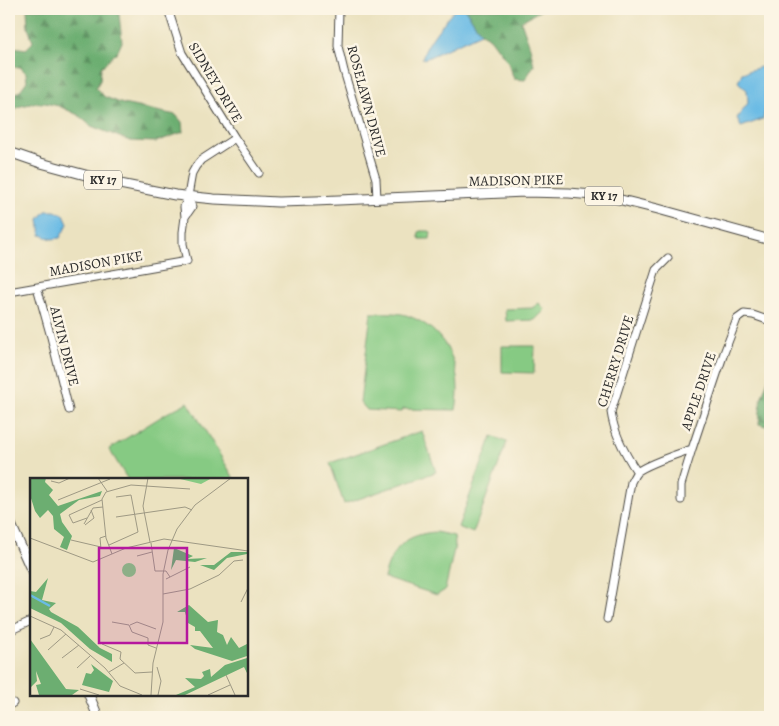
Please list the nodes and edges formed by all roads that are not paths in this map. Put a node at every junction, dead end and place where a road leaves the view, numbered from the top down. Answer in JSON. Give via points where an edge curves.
{"nodes":[{"id":1,"x":168,"y":9,"type":"edge"},
{"id":2,"x":339,"y":9,"type":"edge"},
{"id":3,"x":235,"y":138,"type":"junction"},
{"id":4,"x":9,"y":152,"type":"edge"},
{"id":5,"x":259,"y":174,"type":"dead end"},
{"id":6,"x":188,"y":196,"type":"junction"},
{"id":7,"x":377,"y":199,"type":"junction"},
{"id":8,"x":770,"y":240,"type":"edge"},
{"id":9,"x":668,"y":258,"type":"dead end"},
{"id":10,"x":187,"y":261,"type":"joint"},
{"id":11,"x":37,"y":287,"type":"junction"},
{"id":12,"x":9,"y":292,"type":"edge"},
{"id":13,"x":770,"y":321,"type":"edge"},
{"id":14,"x":69,"y":410,"type":"dead end"},
{"id":15,"x":692,"y":449,"type":"junction"},
{"id":16,"x":637,"y":472,"type":"junction"},
{"id":17,"x":681,"y":500,"type":"dead end"},
{"id":18,"x":9,"y":520,"type":"edge"},
{"id":19,"x":30,"y":567,"type":"edge"},
{"id":20,"x":607,"y":619,"type":"dead end"},
{"id":21,"x":30,"y":621,"type":"edge"},
{"id":22,"x":9,"y":631,"type":"edge"},
{"id":23,"x":88,"y":696,"type":"edge"},
{"id":24,"x":98,"y":717,"type":"edge"}],
"edges":[{"from":1,"to":3,"type":"street","name":"SIDNEY DRIVE","via":[[182,53]]},
{"from":2,"to":7,"type":"street","name":"ROSELAWN DRIVE","via":[[338,46],[376,178]]},
{"from":3,"to":5,"type":"street","name":"SIDNEY DRIVE"},
{"from":3,"to":6,"type":"street","name":"SIDNEY DRIVE","via":[[196,166]]},
{"from":4,"to":6,"type":"main road","number":"KY 17","via":[[115,183]]},
{"from":6,"to":7,"type":"main road","number":"KY 17","via":[[278,202]]},
{"from":6,"to":10,"type":"street","name":"SIDNEY DRIVE","via":[[184,206],[183,232]]},
{"from":7,"to":8,"type":"main road","name":"MADISON PIKE","number":"KY 17","via":[[525,192],[605,196]]},
{"from":9,"to":16,"type":"street","name":"CHERRY DRIVE","via":[[656,270],[611,412],[614,429]]},
{"from":10,"to":11,"type":"street","name":"MADISON PIKE"},
{"from":11,"to":12,"type":"street","name":"MADISON PIKE"},
{"from":11,"to":14,"type":"street","name":"ALVIN DRIVE"},
{"from":13,"to":15,"type":"street","name":"APPLE DRIVE","via":[[744,314],[737,319]]},
{"from":15,"to":16,"type":"street","name":"APPLE DRIVE"},
{"from":15,"to":17,"type":"street","via":[[681,485]]},
{"from":16,"to":20,"type":"street","via":[[631,482]]},
{"from":18,"to":19,"type":"main road"},
{"from":21,"to":22,"type":"street"},
{"from":23,"to":24,"type":"main road"}]}
